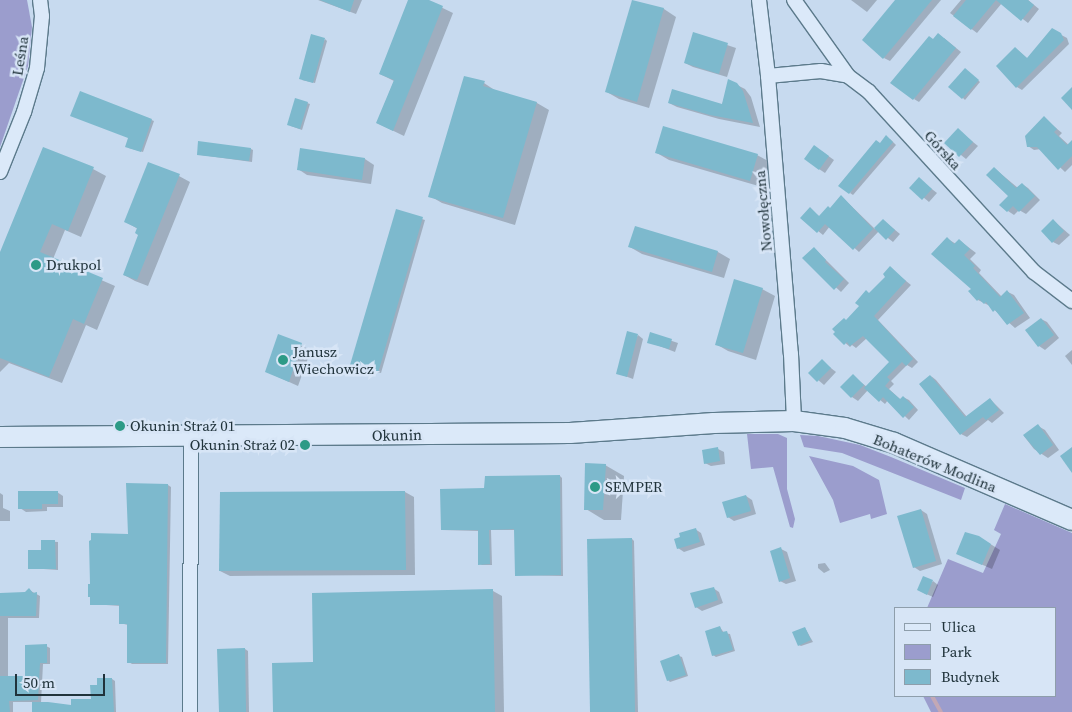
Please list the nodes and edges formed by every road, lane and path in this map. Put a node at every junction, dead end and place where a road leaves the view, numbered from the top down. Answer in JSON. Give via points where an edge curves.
{"nodes":[{"id":1,"x":40,"y":0,"type":"edge"},
{"id":2,"x":759,"y":0,"type":"edge"},
{"id":3,"x":794,"y":0,"type":"edge"},
{"id":4,"x":768,"y":76,"type":"junction"},
{"id":5,"x":848,"y":76,"type":"junction"},
{"id":6,"x":0,"y":172,"type":"edge"},
{"id":7,"x":1072,"y":302,"type":"edge"},
{"id":8,"x":794,"y":421,"type":"junction"},
{"id":9,"x":191,"y":436,"type":"junction"},
{"id":10,"x":0,"y":438,"type":"edge"},
{"id":11,"x":1072,"y":520,"type":"edge"},
{"id":12,"x":190,"y":712,"type":"edge"}],
"edges":[{"from":1,"to":6,"type":"street","name":"Leśna","via":[[42,16],[37,68],[24,112]]},
{"from":2,"to":4,"type":"street","name":"Nowołęczna"},
{"from":3,"to":5,"type":"street"},
{"from":4,"to":5,"type":"street","name":"Górska","via":[[821,71]]},
{"from":4,"to":8,"type":"street","name":"Nowołęczna"},
{"from":5,"to":7,"type":"street","name":"Górska","via":[[869,92],[1034,272]]},
{"from":8,"to":9,"type":"main road","name":"Okunin","via":[[570,433]]},
{"from":8,"to":11,"type":"main road","name":"Bohaterów Modlina","via":[[845,428],[894,443]]},
{"from":9,"to":10,"type":"main road","name":"Okunin"},
{"from":9,"to":12,"type":"street"}]}
